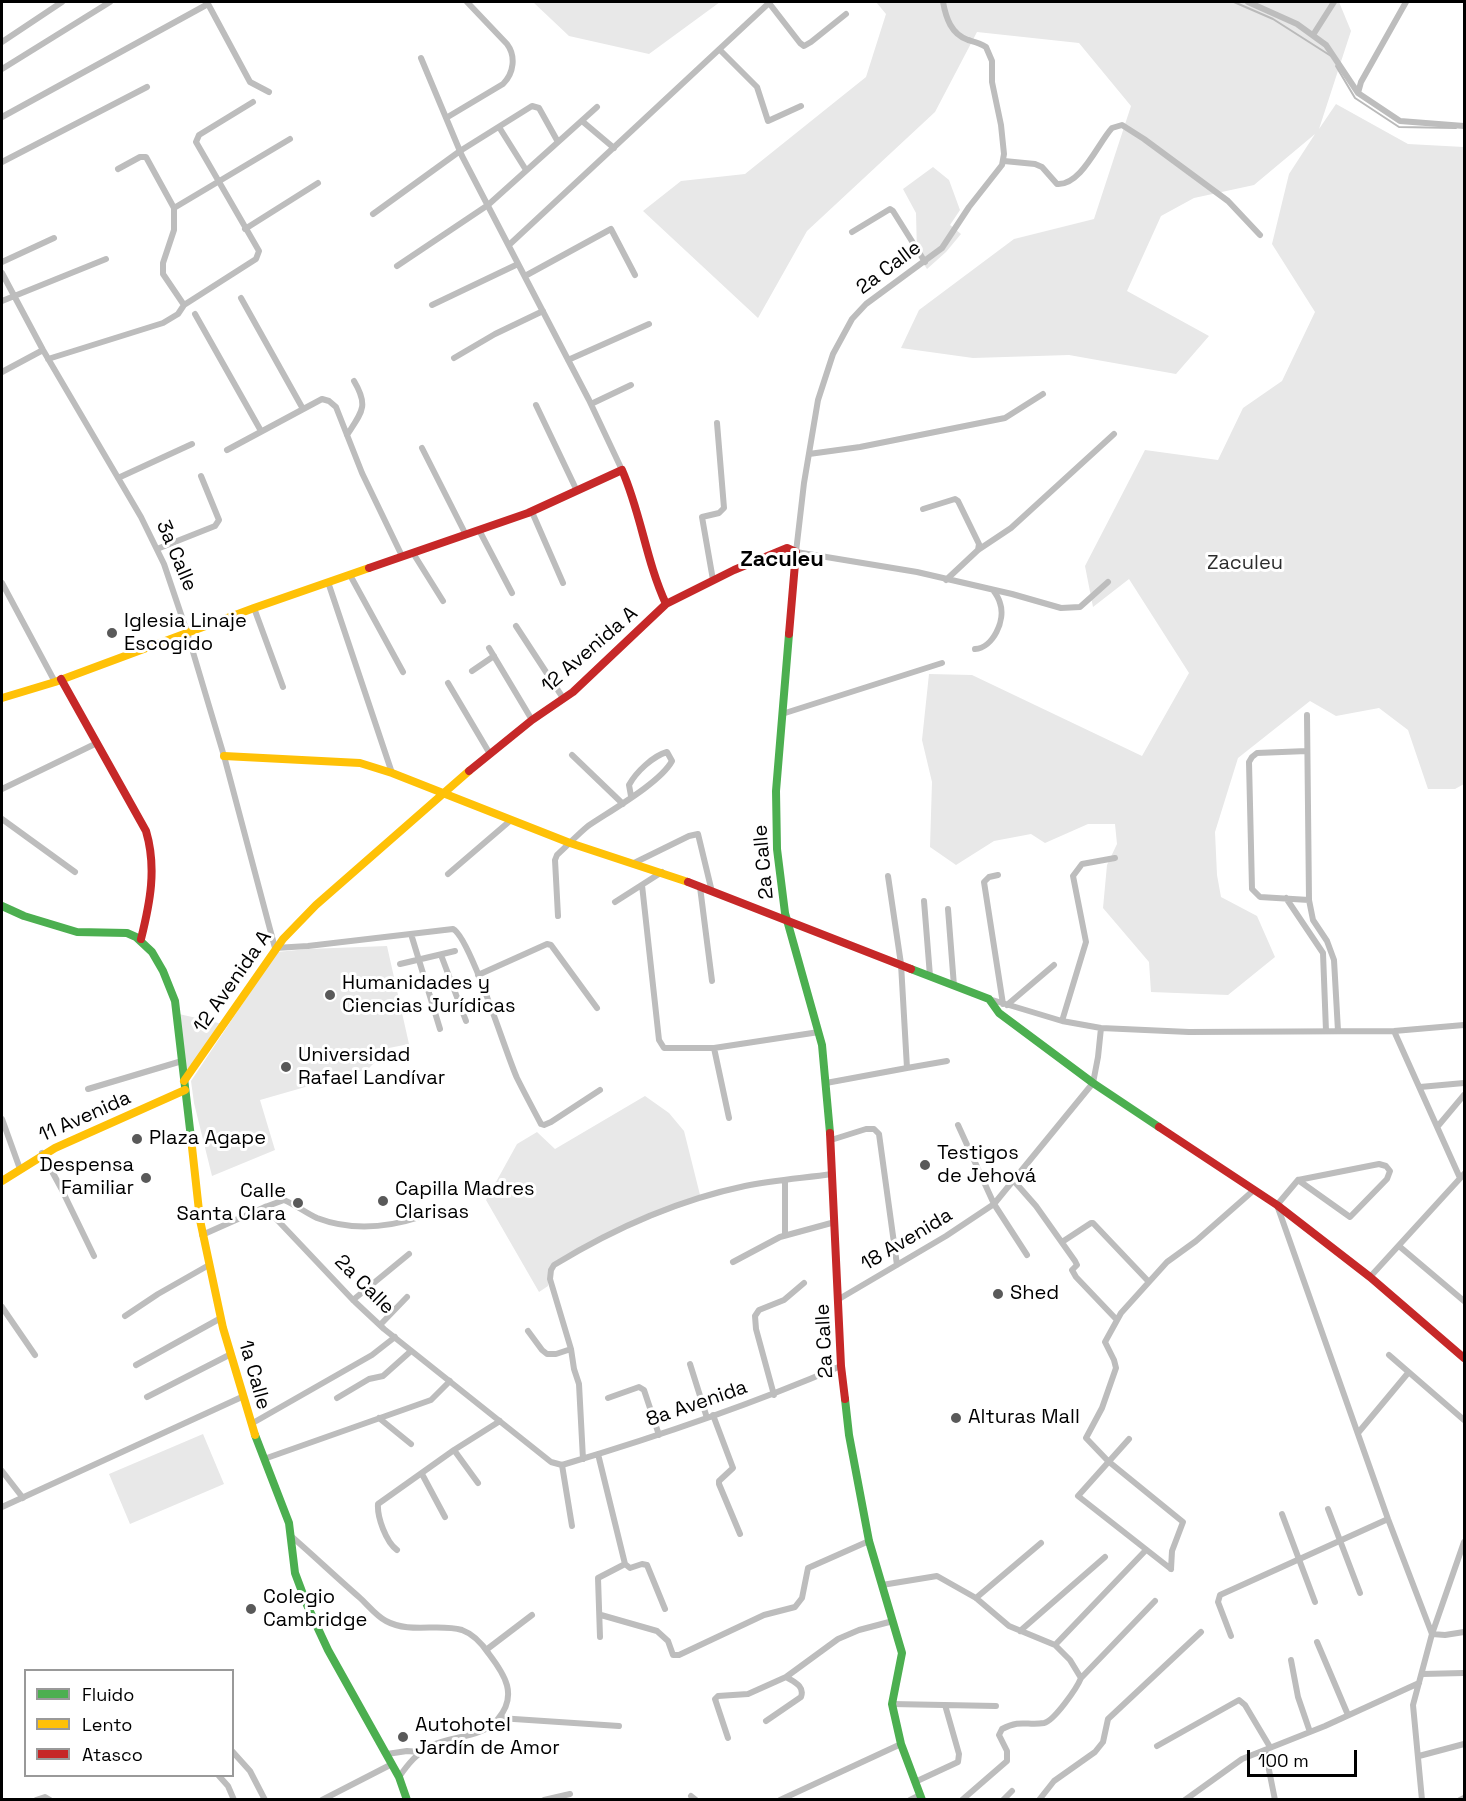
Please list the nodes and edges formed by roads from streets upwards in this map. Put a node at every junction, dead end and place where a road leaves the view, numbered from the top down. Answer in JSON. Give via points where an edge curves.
{"nodes":[{"id":1,"x":62,"y":2,"type":"edge"},
{"id":2,"x":110,"y":2,"type":"edge"},
{"id":3,"x":467,"y":2,"type":"edge"},
{"id":4,"x":770,"y":2,"type":"edge"},
{"id":5,"x":943,"y":2,"type":"edge"},
{"id":6,"x":1248,"y":2,"type":"edge"},
{"id":7,"x":1334,"y":2,"type":"edge"},
{"id":8,"x":1406,"y":2,"type":"edge"},
{"id":9,"x":208,"y":3,"type":"edge"},
{"id":10,"x":846,"y":14,"type":"dead end"},
{"id":11,"x":1313,"y":34,"type":"junction"},
{"id":12,"x":2,"y":42,"type":"edge"},
{"id":13,"x":720,"y":50,"type":"junction"},
{"id":14,"x":421,"y":58,"type":"dead end"},
{"id":15,"x":2,"y":69,"type":"edge"},
{"id":16,"x":147,"y":87,"type":"dead end"},
{"id":17,"x":269,"y":92,"type":"dead end"},
{"id":18,"x":1358,"y":93,"type":"junction"},
{"id":19,"x":254,"y":102,"type":"dead end"},
{"id":20,"x":801,"y":106,"type":"dead end"},
{"id":21,"x":597,"y":107,"type":"dead end"},
{"id":22,"x":2,"y":117,"type":"edge"},
{"id":23,"x":446,"y":118,"type":"junction"},
{"id":24,"x":582,"y":121,"type":"junction"},
{"id":25,"x":1464,"y":126,"type":"edge"},
{"id":26,"x":499,"y":127,"type":"junction"},
{"id":27,"x":290,"y":139,"type":"dead end"},
{"id":28,"x":558,"y":142,"type":"junction"},
{"id":29,"x":614,"y":148,"type":"junction"},
{"id":30,"x":460,"y":151,"type":"junction"},
{"id":31,"x":1004,"y":161,"type":"junction"},
{"id":32,"x":2,"y":162,"type":"edge"},
{"id":33,"x":118,"y":168,"type":"dead end"},
{"id":34,"x":526,"y":170,"type":"junction"},
{"id":35,"x":218,"y":182,"type":"junction"},
{"id":36,"x":318,"y":183,"type":"dead end"},
{"id":37,"x":488,"y":205,"type":"junction"},
{"id":38,"x":174,"y":208,"type":"junction"},
{"id":39,"x":373,"y":214,"type":"dead end"},
{"id":40,"x":245,"y":229,"type":"junction"},
{"id":41,"x":852,"y":232,"type":"dead end"},
{"id":42,"x":1260,"y":235,"type":"dead end"},
{"id":43,"x":54,"y":238,"type":"dead end"},
{"id":44,"x":509,"y":245,"type":"junction"},
{"id":45,"x":106,"y":259,"type":"dead end"},
{"id":46,"x":2,"y":262,"type":"edge"},
{"id":47,"x":925,"y":262,"type":"junction"},
{"id":48,"x":518,"y":264,"type":"junction"},
{"id":49,"x":397,"y":266,"type":"dead end"},
{"id":50,"x":2,"y":273,"type":"edge"},
{"id":51,"x":634,"y":275,"type":"dead end"},
{"id":52,"x":525,"y":276,"type":"junction"},
{"id":53,"x":13,"y":295,"type":"junction"},
{"id":54,"x":241,"y":298,"type":"dead end"},
{"id":55,"x":2,"y":301,"type":"edge"},
{"id":56,"x":184,"y":305,"type":"junction"},
{"id":57,"x":432,"y":305,"type":"dead end"},
{"id":58,"x":543,"y":311,"type":"junction"},
{"id":59,"x":195,"y":314,"type":"dead end"},
{"id":60,"x":649,"y":324,"type":"dead end"},
{"id":61,"x":43,"y":350,"type":"junction"},
{"id":62,"x":454,"y":358,"type":"dead end"},
{"id":63,"x":48,"y":359,"type":"junction"},
{"id":64,"x":568,"y":360,"type":"junction"},
{"id":65,"x":2,"y":372,"type":"edge"},
{"id":66,"x":354,"y":381,"type":"dead end"},
{"id":67,"x":631,"y":385,"type":"dead end"},
{"id":68,"x":1043,"y":394,"type":"dead end"},
{"id":69,"x":591,"y":404,"type":"junction"},
{"id":70,"x":536,"y":405,"type":"dead end"},
{"id":71,"x":303,"y":409,"type":"junction"},
{"id":72,"x":717,"y":423,"type":"dead end"},
{"id":73,"x":261,"y":431,"type":"junction"},
{"id":74,"x":1114,"y":434,"type":"dead end"},
{"id":75,"x":347,"y":435,"type":"junction"},
{"id":76,"x":192,"y":444,"type":"dead end"},
{"id":77,"x":422,"y":448,"type":"dead end"},
{"id":78,"x":227,"y":450,"type":"dead end"},
{"id":79,"x":809,"y":454,"type":"junction"},
{"id":80,"x":622,"y":470,"type":"junction"},
{"id":81,"x":201,"y":476,"type":"dead end"},
{"id":82,"x":118,"y":478,"type":"junction"},
{"id":83,"x":577,"y":491,"type":"junction"},
{"id":84,"x":922,"y":509,"type":"dead end"},
{"id":85,"x":532,"y":512,"type":"junction"},
{"id":86,"x":479,"y":530,"type":"junction"},
{"id":87,"x":466,"y":535,"type":"junction"},
{"id":88,"x":157,"y":549,"type":"junction"},
{"id":89,"x":978,"y":550,"type":"junction"},
{"id":90,"x":413,"y":552,"type":"junction"},
{"id":91,"x":796,"y":552,"type":"junction"},
{"id":92,"x":402,"y":556,"type":"junction"},
{"id":93,"x":350,"y":575,"type":"junction"},
{"id":94,"x":713,"y":580,"type":"junction"},
{"id":95,"x":946,"y":580,"type":"junction"},
{"id":96,"x":328,"y":582,"type":"junction"},
{"id":97,"x":1108,"y":582,"type":"dead end"},
{"id":98,"x":563,"y":583,"type":"dead end"},
{"id":99,"x":2,"y":584,"type":"edge"},
{"id":100,"x":993,"y":590,"type":"junction"},
{"id":101,"x":512,"y":593,"type":"dead end"},
{"id":102,"x":443,"y":601,"type":"dead end"},
{"id":103,"x":666,"y":604,"type":"junction"},
{"id":104,"x":254,"y":608,"type":"junction"},
{"id":105,"x":516,"y":626,"type":"dead end"},
{"id":106,"x":188,"y":632,"type":"junction"},
{"id":107,"x":489,"y":648,"type":"dead end"},
{"id":108,"x":975,"y":649,"type":"dead end"},
{"id":109,"x":494,"y":656,"type":"junction"},
{"id":110,"x":942,"y":663,"type":"dead end"},
{"id":111,"x":472,"y":671,"type":"dead end"},
{"id":112,"x":403,"y":672,"type":"dead end"},
{"id":113,"x":58,"y":681,"type":"junction"},
{"id":114,"x":448,"y":683,"type":"dead end"},
{"id":115,"x":283,"y":687,"type":"dead end"},
{"id":116,"x":2,"y":698,"type":"edge"},
{"id":117,"x":563,"y":698,"type":"junction"},
{"id":118,"x":782,"y":714,"type":"junction"},
{"id":119,"x":1307,"y":715,"type":"dead end"},
{"id":120,"x":532,"y":720,"type":"junction"},
{"id":121,"x":96,"y":742,"type":"junction"},
{"id":122,"x":1308,"y":751,"type":"junction"},
{"id":123,"x":490,"y":754,"type":"junction"},
{"id":124,"x":572,"y":755,"type":"dead end"},
{"id":125,"x":224,"y":756,"type":"junction"},
{"id":126,"x":392,"y":773,"type":"junction"},
{"id":127,"x":2,"y":789,"type":"edge"},
{"id":128,"x":442,"y":793,"type":"junction"},
{"id":129,"x":632,"y":796,"type":"junction"},
{"id":130,"x":623,"y":804,"type":"junction"},
{"id":131,"x":2,"y":819,"type":"edge"},
{"id":132,"x":511,"y":820,"type":"junction"},
{"id":133,"x":570,"y":843,"type":"junction"},
{"id":134,"x":1115,"y":858,"type":"dead end"},
{"id":135,"x":634,"y":863,"type":"junction"},
{"id":136,"x":75,"y":872,"type":"dead end"},
{"id":137,"x":662,"y":872,"type":"junction"},
{"id":138,"x":448,"y":874,"type":"dead end"},
{"id":139,"x":998,"y":874,"type":"dead end"},
{"id":140,"x":888,"y":876,"type":"dead end"},
{"id":141,"x":642,"y":885,"type":"junction"},
{"id":142,"x":700,"y":887,"type":"junction"},
{"id":143,"x":712,"y":892,"type":"junction"},
{"id":144,"x":1286,"y":898,"type":"junction"},
{"id":145,"x":1310,"y":900,"type":"junction"},
{"id":146,"x":924,"y":901,"type":"dead end"},
{"id":147,"x":615,"y":902,"type":"dead end"},
{"id":148,"x":2,"y":906,"type":"edge"},
{"id":149,"x":948,"y":909,"type":"dead end"},
{"id":150,"x":558,"y":916,"type":"dead end"},
{"id":151,"x":787,"y":921,"type":"junction"},
{"id":152,"x":411,"y":934,"type":"junction"},
{"id":153,"x":141,"y":939,"type":"junction"},
{"id":154,"x":275,"y":948,"type":"junction"},
{"id":155,"x":455,"y":951,"type":"dead end"},
{"id":156,"x":441,"y":955,"type":"junction"},
{"id":157,"x":419,"y":960,"type":"junction"},
{"id":158,"x":400,"y":964,"type":"dead end"},
{"id":159,"x":901,"y":964,"type":"junction"},
{"id":160,"x":1054,"y":965,"type":"dead end"},
{"id":161,"x":478,"y":975,"type":"junction"},
{"id":162,"x":930,"y":976,"type":"junction"},
{"id":163,"x":712,"y":981,"type":"dead end"},
{"id":164,"x":954,"y":986,"type":"junction"},
{"id":165,"x":989,"y":999,"type":"junction"},
{"id":166,"x":1005,"y":1005,"type":"junction"},
{"id":167,"x":597,"y":1008,"type":"dead end"},
{"id":168,"x":466,"y":1021,"type":"dead end"},
{"id":169,"x":1062,"y":1021,"type":"junction"},
{"id":170,"x":1464,"y":1025,"type":"edge"},
{"id":171,"x":1101,"y":1028,"type":"junction"},
{"id":172,"x":440,"y":1029,"type":"dead end"},
{"id":173,"x":1326,"y":1031,"type":"junction"},
{"id":174,"x":1338,"y":1031,"type":"junction"},
{"id":175,"x":1394,"y":1031,"type":"junction"},
{"id":176,"x":819,"y":1032,"type":"junction"},
{"id":177,"x":714,"y":1048,"type":"junction"},
{"id":178,"x":947,"y":1060,"type":"dead end"},
{"id":179,"x":182,"y":1061,"type":"junction"},
{"id":180,"x":907,"y":1068,"type":"junction"},
{"id":181,"x":826,"y":1083,"type":"junction"},
{"id":182,"x":1093,"y":1083,"type":"junction"},
{"id":183,"x":1464,"y":1083,"type":"edge"},
{"id":184,"x":185,"y":1085,"type":"junction"},
{"id":185,"x":1420,"y":1087,"type":"junction"},
{"id":186,"x":88,"y":1089,"type":"dead end"},
{"id":187,"x":600,"y":1090,"type":"dead end"},
{"id":188,"x":1464,"y":1095,"type":"edge"},
{"id":189,"x":729,"y":1118,"type":"dead end"},
{"id":190,"x":2,"y":1119,"type":"edge"},
{"id":191,"x":958,"y":1125,"type":"dead end"},
{"id":192,"x":1438,"y":1126,"type":"junction"},
{"id":193,"x":831,"y":1140,"type":"junction"},
{"id":194,"x":42,"y":1154,"type":"junction"},
{"id":195,"x":20,"y":1168,"type":"junction"},
{"id":196,"x":832,"y":1174,"type":"junction"},
{"id":197,"x":1462,"y":1176,"type":"edge"},
{"id":198,"x":1298,"y":1180,"type":"junction"},
{"id":199,"x":785,"y":1181,"type":"junction"},
{"id":200,"x":1014,"y":1181,"type":"junction"},
{"id":201,"x":2,"y":1182,"type":"edge"},
{"id":202,"x":1254,"y":1190,"type":"junction"},
{"id":203,"x":994,"y":1204,"type":"junction"},
{"id":204,"x":1277,"y":1205,"type":"junction"},
{"id":205,"x":265,"y":1207,"type":"junction"},
{"id":206,"x":420,"y":1217,"type":"dead end"},
{"id":207,"x":836,"y":1222,"type":"junction"},
{"id":208,"x":202,"y":1235,"type":"junction"},
{"id":209,"x":785,"y":1235,"type":"junction"},
{"id":210,"x":1062,"y":1242,"type":"junction"},
{"id":211,"x":1399,"y":1246,"type":"junction"},
{"id":212,"x":409,"y":1254,"type":"dead end"},
{"id":213,"x":1027,"y":1255,"type":"dead end"},
{"id":214,"x":94,"y":1256,"type":"dead end"},
{"id":215,"x":733,"y":1262,"type":"dead end"},
{"id":216,"x":209,"y":1265,"type":"junction"},
{"id":217,"x":897,"y":1265,"type":"junction"},
{"id":218,"x":1370,"y":1277,"type":"junction"},
{"id":219,"x":1149,"y":1282,"type":"junction"},
{"id":220,"x":804,"y":1283,"type":"dead end"},
{"id":221,"x":407,"y":1297,"type":"dead end"},
{"id":222,"x":839,"y":1299,"type":"junction"},
{"id":223,"x":353,"y":1300,"type":"junction"},
{"id":224,"x":1464,"y":1301,"type":"edge"},
{"id":225,"x":2,"y":1307,"type":"edge"},
{"id":226,"x":126,"y":1316,"type":"dead end"},
{"id":227,"x":221,"y":1318,"type":"junction"},
{"id":228,"x":1116,"y":1319,"type":"junction"},
{"id":229,"x":380,"y":1325,"type":"junction"},
{"id":230,"x":528,"y":1330,"type":"dead end"},
{"id":231,"x":394,"y":1337,"type":"junction"},
{"id":232,"x":572,"y":1349,"type":"junction"},
{"id":233,"x":411,"y":1351,"type":"junction"},
{"id":234,"x":231,"y":1354,"type":"junction"},
{"id":235,"x":1389,"y":1355,"type":"dead end"},
{"id":236,"x":35,"y":1356,"type":"dead end"},
{"id":237,"x":1464,"y":1358,"type":"edge"},
{"id":238,"x":690,"y":1364,"type":"dead end"},
{"id":239,"x":136,"y":1365,"type":"dead end"},
{"id":240,"x":841,"y":1366,"type":"junction"},
{"id":241,"x":1408,"y":1373,"type":"junction"},
{"id":242,"x":450,"y":1382,"type":"junction"},
{"id":243,"x":774,"y":1395,"type":"junction"},
{"id":244,"x":244,"y":1396,"type":"junction"},
{"id":245,"x":147,"y":1397,"type":"dead end"},
{"id":246,"x":337,"y":1398,"type":"dead end"},
{"id":247,"x":608,"y":1398,"type":"dead end"},
{"id":248,"x":710,"y":1416,"type":"junction"},
{"id":249,"x":379,"y":1418,"type":"junction"},
{"id":250,"x":1464,"y":1420,"type":"edge"},
{"id":251,"x":500,"y":1421,"type":"junction"},
{"id":252,"x":251,"y":1424,"type":"junction"},
{"id":253,"x":1358,"y":1433,"type":"junction"},
{"id":254,"x":659,"y":1434,"type":"junction"},
{"id":255,"x":1129,"y":1439,"type":"dead end"},
{"id":256,"x":411,"y":1444,"type":"dead end"},
{"id":257,"x":454,"y":1450,"type":"junction"},
{"id":258,"x":598,"y":1454,"type":"junction"},
{"id":259,"x":264,"y":1459,"type":"junction"},
{"id":260,"x":583,"y":1459,"type":"junction"},
{"id":261,"x":1108,"y":1461,"type":"junction"},
{"id":262,"x":562,"y":1465,"type":"junction"},
{"id":263,"x":2,"y":1471,"type":"edge"},
{"id":264,"x":422,"y":1474,"type":"junction"},
{"id":265,"x":478,"y":1483,"type":"dead end"},
{"id":266,"x":23,"y":1498,"type":"junction"},
{"id":267,"x":2,"y":1507,"type":"edge"},
{"id":268,"x":1328,"y":1509,"type":"dead end"},
{"id":269,"x":1282,"y":1514,"type":"dead end"},
{"id":270,"x":445,"y":1517,"type":"dead end"},
{"id":271,"x":1388,"y":1519,"type":"junction"},
{"id":272,"x":572,"y":1526,"type":"dead end"},
{"id":273,"x":740,"y":1534,"type":"dead end"},
{"id":274,"x":291,"y":1536,"type":"junction"},
{"id":275,"x":869,"y":1541,"type":"junction"},
{"id":276,"x":1340,"y":1541,"type":"junction"},
{"id":277,"x":1464,"y":1542,"type":"edge"},
{"id":278,"x":1041,"y":1543,"type":"dead end"},
{"id":279,"x":397,"y":1550,"type":"dead end"},
{"id":280,"x":1146,"y":1550,"type":"junction"},
{"id":281,"x":1105,"y":1557,"type":"dead end"},
{"id":282,"x":1301,"y":1560,"type":"junction"},
{"id":283,"x":626,"y":1564,"type":"junction"},
{"id":284,"x":882,"y":1585,"type":"junction"},
{"id":285,"x":1360,"y":1593,"type":"dead end"},
{"id":286,"x":976,"y":1598,"type":"junction"},
{"id":287,"x":1155,"y":1601,"type":"dead end"},
{"id":288,"x":1315,"y":1602,"type":"dead end"},
{"id":289,"x":665,"y":1609,"type":"dead end"},
{"id":290,"x":532,"y":1615,"type":"dead end"},
{"id":291,"x":601,"y":1615,"type":"junction"},
{"id":292,"x":893,"y":1621,"type":"junction"},
{"id":293,"x":1020,"y":1631,"type":"junction"},
{"id":294,"x":1201,"y":1632,"type":"dead end"},
{"id":295,"x":1464,"y":1632,"type":"edge"},
{"id":296,"x":1432,"y":1634,"type":"junction"},
{"id":297,"x":1231,"y":1636,"type":"dead end"},
{"id":298,"x":600,"y":1637,"type":"dead end"},
{"id":299,"x":1317,"y":1642,"type":"dead end"},
{"id":300,"x":1055,"y":1645,"type":"junction"},
{"id":301,"x":486,"y":1650,"type":"junction"},
{"id":302,"x":1291,"y":1660,"type":"dead end"},
{"id":303,"x":1464,"y":1673,"type":"edge"},
{"id":304,"x":1422,"y":1674,"type":"junction"},
{"id":305,"x":786,"y":1677,"type":"junction"},
{"id":306,"x":1081,"y":1678,"type":"junction"},
{"id":307,"x":1419,"y":1683,"type":"junction"},
{"id":308,"x":892,"y":1704,"type":"junction"},
{"id":309,"x":945,"y":1705,"type":"junction"},
{"id":310,"x":996,"y":1706,"type":"dead end"},
{"id":311,"x":1348,"y":1715,"type":"junction"},
{"id":312,"x":499,"y":1718,"type":"junction"},
{"id":313,"x":766,"y":1720,"type":"dead end"},
{"id":314,"x":619,"y":1726,"type":"dead end"},
{"id":315,"x":1310,"y":1732,"type":"junction"},
{"id":316,"x":728,"y":1738,"type":"dead end"},
{"id":317,"x":901,"y":1744,"type":"junction"},
{"id":318,"x":1464,"y":1744,"type":"edge"},
{"id":319,"x":1157,"y":1746,"type":"dead end"},
{"id":320,"x":1268,"y":1749,"type":"junction"},
{"id":321,"x":421,"y":1752,"type":"junction"},
{"id":322,"x":234,"y":1753,"type":"edge"},
{"id":323,"x":387,"y":1754,"type":"junction"},
{"id":324,"x":1419,"y":1756,"type":"junction"},
{"id":325,"x":392,"y":1764,"type":"junction"},
{"id":326,"x":220,"y":1777,"type":"edge"},
{"id":327,"x":399,"y":1777,"type":"junction"},
{"id":328,"x":915,"y":1782,"type":"junction"},
{"id":329,"x":1012,"y":1791,"type":"dead end"},
{"id":330,"x":570,"y":1794,"type":"dead end"},
{"id":331,"x":921,"y":1798,"type":"edge"},
{"id":332,"x":36,"y":1800,"type":"edge"},
{"id":333,"x":50,"y":1800,"type":"edge"},
{"id":334,"x":234,"y":1800,"type":"edge"},
{"id":335,"x":265,"y":1800,"type":"edge"},
{"id":336,"x":322,"y":1800,"type":"edge"},
{"id":337,"x":407,"y":1800,"type":"edge"},
{"id":338,"x":544,"y":1800,"type":"edge"},
{"id":339,"x":780,"y":1800,"type":"edge"},
{"id":340,"x":910,"y":1800,"type":"edge"},
{"id":341,"x":962,"y":1800,"type":"edge"},
{"id":342,"x":1003,"y":1800,"type":"edge"},
{"id":343,"x":1039,"y":1800,"type":"edge"},
{"id":344,"x":1185,"y":1800,"type":"edge"},
{"id":345,"x":1275,"y":1800,"type":"edge"},
{"id":346,"x":1422,"y":1800,"type":"edge"}],
"edges":[{"from":1,"to":12,"type":"street"},
{"from":2,"to":15,"type":"street"},
{"from":3,"to":23,"type":"street","via":[[512,50],[513,60],[503,84]]},
{"from":4,"to":10,"type":"street","via":[[804,46]]},
{"from":4,"to":13,"type":"street"},
{"from":5,"to":31,"type":"street","via":[[952,28],[958,35],[986,47],[992,61]]},
{"from":6,"to":11,"type":"street"},
{"from":7,"to":11,"type":"street"},
{"from":8,"to":18,"type":"street"},
{"from":9,"to":17,"type":"street","via":[[250,82]]},
{"from":9,"to":22,"type":"street"},
{"from":11,"to":18,"type":"street","via":[[1326,45]]},
{"from":13,"to":20,"type":"street","via":[[757,87],[768,121]]},
{"from":13,"to":29,"type":"street"},
{"from":14,"to":23,"type":"street"},
{"from":16,"to":32,"type":"street"},
{"from":18,"to":25,"type":"street","via":[[1400,121]]},
{"from":19,"to":35,"type":"street","via":[[197,138]]},
{"from":21,"to":24,"type":"street"},
{"from":23,"to":30,"type":"street"},
{"from":24,"to":28,"type":"street"},
{"from":24,"to":29,"type":"street"},
{"from":26,"to":28,"type":"street","via":[[536,106]]},
{"from":26,"to":30,"type":"street"},
{"from":26,"to":34,"type":"street"},
{"from":27,"to":35,"type":"street"},
{"from":28,"to":34,"type":"street"},
{"from":29,"to":44,"type":"street"},
{"from":30,"to":37,"type":"street"},
{"from":30,"to":39,"type":"street"},
{"from":31,"to":42,"type":"street","via":[[1035,164],[1058,184],[1070,182],[1112,128],[1122,125],[1228,201]]},
{"from":31,"to":47,"type":"street","name":"2a Calle","via":[[942,248]]},
{"from":33,"to":38,"type":"street","via":[[146,157]]},
{"from":34,"to":37,"type":"street"},
{"from":35,"to":38,"type":"street"},
{"from":35,"to":40,"type":"street"},
{"from":36,"to":40,"type":"street"},
{"from":37,"to":44,"type":"street"},
{"from":37,"to":49,"type":"street"},
{"from":38,"to":56,"type":"street","via":[[174,230],[163,274]]},
{"from":40,"to":56,"type":"street","via":[[258,251],[256,259]]},
{"from":41,"to":47,"type":"street","via":[[890,209]]},
{"from":43,"to":46,"type":"street"},
{"from":44,"to":48,"type":"street"},
{"from":45,"to":53,"type":"street"},
{"from":47,"to":79,"type":"street","name":"2a Calle","via":[[866,304],[852,319],[826,370]]},
{"from":48,"to":52,"type":"street"},
{"from":48,"to":57,"type":"street"},
{"from":50,"to":53,"type":"street","name":"3a Calle"},
{"from":51,"to":52,"type":"street","via":[[610,229]]},
{"from":52,"to":58,"type":"street"},
{"from":53,"to":55,"type":"street"},
{"from":53,"to":61,"type":"street","name":"3a Calle"},
{"from":54,"to":71,"type":"street"},
{"from":56,"to":63,"type":"street","via":[[163,323]]},
{"from":58,"to":62,"type":"street"},
{"from":58,"to":64,"type":"street"},
{"from":59,"to":73,"type":"street"},
{"from":60,"to":64,"type":"street"},
{"from":61,"to":63,"type":"street","name":"3a Calle"},
{"from":61,"to":65,"type":"street"},
{"from":63,"to":82,"type":"street","name":"3a Calle"},
{"from":64,"to":69,"type":"street"},
{"from":66,"to":75,"type":"street","via":[[363,396],[363,405]]},
{"from":67,"to":69,"type":"street"},
{"from":68,"to":79,"type":"street","via":[[1005,418]]},
{"from":69,"to":80,"type":"street"},
{"from":70,"to":83,"type":"street"},
{"from":71,"to":73,"type":"street"},
{"from":71,"to":75,"type":"street","via":[[322,399],[329,400],[336,407]]},
{"from":72,"to":94,"type":"street","via":[[724,508],[702,517]]},
{"from":73,"to":78,"type":"street"},
{"from":74,"to":89,"type":"street","via":[[1011,528]]},
{"from":75,"to":92,"type":"street"},
{"from":76,"to":82,"type":"street"},
{"from":77,"to":87,"type":"street"},
{"from":79,"to":91,"type":"street","name":"2a Calle"},
{"from":80,"to":83,"type":"street"},
{"from":80,"to":103,"type":"street"},
{"from":81,"to":88,"type":"street","via":[[219,520],[215,526]]},
{"from":82,"to":88,"type":"street","name":"3a Calle"},
{"from":83,"to":85,"type":"street"},
{"from":84,"to":89,"type":"street","via":[[958,501],[979,544]]},
{"from":85,"to":86,"type":"street"},
{"from":85,"to":98,"type":"street"},
{"from":86,"to":87,"type":"street"},
{"from":86,"to":101,"type":"street"},
{"from":87,"to":90,"type":"street"},
{"from":88,"to":106,"type":"street","name":"3a Calle"},
{"from":89,"to":95,"type":"street"},
{"from":90,"to":92,"type":"street"},
{"from":90,"to":102,"type":"street"},
{"from":91,"to":94,"type":"street","name":"12 Avenida A","via":[[787,548],[776,551]]},
{"from":91,"to":95,"type":"street","name":"12 Avenida A"},
{"from":91,"to":118,"type":"street","name":"2a Calle"},
{"from":92,"to":93,"type":"street"},
{"from":93,"to":96,"type":"street"},
{"from":93,"to":112,"type":"street"},
{"from":94,"to":103,"type":"street","name":"12 Avenida A"},
{"from":95,"to":100,"type":"street","name":"12 Avenida A"},
{"from":96,"to":104,"type":"street"},
{"from":96,"to":126,"type":"street"},
{"from":97,"to":100,"type":"street","name":"12 Avenida A","via":[[1080,607],[1071,608]]},
{"from":99,"to":113,"type":"street"},
{"from":100,"to":108,"type":"street","via":[[1001,607],[995,635],[983,648]]},
{"from":103,"to":117,"type":"street","name":"12 Avenida A"},
{"from":104,"to":106,"type":"street"},
{"from":104,"to":115,"type":"street"},
{"from":105,"to":117,"type":"street"},
{"from":106,"to":113,"type":"street"},
{"from":106,"to":125,"type":"street","name":"3a Calle"},
{"from":107,"to":109,"type":"street"},
{"from":109,"to":111,"type":"street"},
{"from":109,"to":120,"type":"street"},
{"from":110,"to":118,"type":"street"},
{"from":113,"to":116,"type":"street"},
{"from":113,"to":121,"type":"street"},
{"from":114,"to":123,"type":"street"},
{"from":117,"to":120,"type":"street","name":"12 Avenida A"},
{"from":118,"to":151,"type":"street","name":"2a Calle","via":[[776,791],[777,849]]},
{"from":119,"to":122,"type":"street"},
{"from":120,"to":123,"type":"street","name":"12 Avenida A"},
{"from":121,"to":127,"type":"street"},
{"from":121,"to":153,"type":"street","via":[[151,843],[151,892]]},
{"from":122,"to":144,"type":"street","via":[[1257,753],[1249,762],[1252,889],[1260,897]]},
{"from":122,"to":145,"type":"street"},
{"from":123,"to":128,"type":"street","name":"12 Avenida A"},
{"from":124,"to":130,"type":"street"},
{"from":125,"to":126,"type":"street","via":[[360,763]]},
{"from":125,"to":154,"type":"street","name":"3a Calle"},
{"from":126,"to":128,"type":"street"},
{"from":128,"to":132,"type":"street"},
{"from":128,"to":154,"type":"street","name":"12 Avenida A","via":[[316,905]]},
{"from":129,"to":129,"type":"street","via":[[629,784],[634,776],[667,752],[672,760],[667,770]]},
{"from":129,"to":130,"type":"street"},
{"from":130,"to":133,"type":"street"},
{"from":131,"to":136,"type":"street"},
{"from":132,"to":133,"type":"street"},
{"from":132,"to":138,"type":"street"},
{"from":133,"to":135,"type":"street"},
{"from":133,"to":150,"type":"street","via":[[555,860]]},
{"from":134,"to":169,"type":"street","via":[[1082,864],[1073,876],[1086,942]]},
{"from":135,"to":137,"type":"street"},
{"from":135,"to":143,"type":"street","via":[[698,834]]},
{"from":137,"to":141,"type":"street"},
{"from":137,"to":142,"type":"street"},
{"from":139,"to":166,"type":"street","via":[[984,882]]},
{"from":140,"to":159,"type":"street"},
{"from":141,"to":147,"type":"street"},
{"from":141,"to":177,"type":"street","via":[[659,1040],[664,1048]]},
{"from":142,"to":143,"type":"street"},
{"from":142,"to":163,"type":"street"},
{"from":143,"to":151,"type":"street"},
{"from":144,"to":145,"type":"street"},
{"from":144,"to":173,"type":"street","via":[[1323,953]]},
{"from":145,"to":174,"type":"street","via":[[1313,920],[1334,960]]},
{"from":146,"to":162,"type":"street"},
{"from":148,"to":153,"type":"street","via":[[60,928],[91,934],[127,933]]},
{"from":149,"to":164,"type":"street"},
{"from":151,"to":159,"type":"street"},
{"from":151,"to":176,"type":"street","name":"2a Calle"},
{"from":152,"to":154,"type":"street"},
{"from":152,"to":157,"type":"street"},
{"from":152,"to":161,"type":"street","via":[[457,931]]},
{"from":153,"to":179,"type":"street","name":"1a Calle","via":[[153,954],[175,1001]]},
{"from":154,"to":184,"type":"street","name":"12 Avenida A"},
{"from":155,"to":156,"type":"street"},
{"from":156,"to":157,"type":"street"},
{"from":156,"to":168,"type":"street"},
{"from":157,"to":158,"type":"street"},
{"from":157,"to":172,"type":"street"},
{"from":159,"to":162,"type":"street"},
{"from":159,"to":180,"type":"street"},
{"from":160,"to":166,"type":"street"},
{"from":161,"to":167,"type":"street","via":[[551,945]]},
{"from":161,"to":187,"type":"street","via":[[517,1077],[541,1124],[551,1122]]},
{"from":162,"to":164,"type":"street"},
{"from":164,"to":165,"type":"street"},
{"from":165,"to":166,"type":"street"},
{"from":165,"to":182,"type":"street","via":[[999,1013]]},
{"from":166,"to":169,"type":"street"},
{"from":169,"to":171,"type":"street"},
{"from":170,"to":175,"type":"street"},
{"from":171,"to":173,"type":"street"},
{"from":171,"to":182,"type":"street","name":"18 Avenida"},
{"from":173,"to":174,"type":"street"},
{"from":174,"to":175,"type":"street"},
{"from":175,"to":185,"type":"street"},
{"from":176,"to":177,"type":"street"},
{"from":176,"to":181,"type":"street","name":"2a Calle"},
{"from":177,"to":189,"type":"street"},
{"from":178,"to":180,"type":"street"},
{"from":179,"to":184,"type":"street","name":"1a Calle"},
{"from":179,"to":186,"type":"street"},
{"from":180,"to":181,"type":"street"},
{"from":181,"to":193,"type":"street","name":"2a Calle"},
{"from":182,"to":200,"type":"street","name":"18 Avenida"},
{"from":182,"to":202,"type":"street"},
{"from":183,"to":185,"type":"street"},
{"from":184,"to":194,"type":"street","name":"11 Avenida"},
{"from":184,"to":208,"type":"street","name":"1a Calle"},
{"from":185,"to":192,"type":"street"},
{"from":188,"to":192,"type":"street"},
{"from":190,"to":195,"type":"street"},
{"from":191,"to":203,"type":"street"},
{"from":192,"to":197,"type":"street"},
{"from":193,"to":196,"type":"street","name":"2a Calle"},
{"from":193,"to":217,"type":"street","via":[[866,1129],[879,1134]]},
{"from":194,"to":195,"type":"street","name":"11 Avenida"},
{"from":194,"to":214,"type":"street"},
{"from":195,"to":201,"type":"street","name":"11 Avenida"},
{"from":196,"to":199,"type":"street"},
{"from":196,"to":207,"type":"street","name":"2a Calle"},
{"from":197,"to":211,"type":"street"},
{"from":198,"to":198,"type":"street","via":[[1379,1164],[1390,1171],[1350,1217]]},
{"from":198,"to":204,"type":"street"},
{"from":199,"to":209,"type":"street"},
{"from":199,"to":232,"type":"street","via":[[718,1192],[637,1221],[554,1265],[550,1279]]},
{"from":200,"to":203,"type":"street","name":"18 Avenida"},
{"from":200,"to":210,"type":"street"},
{"from":202,"to":204,"type":"street"},
{"from":202,"to":219,"type":"street","via":[[1196,1242],[1167,1262]]},
{"from":203,"to":213,"type":"street"},
{"from":203,"to":217,"type":"street","name":"18 Avenida"},
{"from":204,"to":218,"type":"street"},
{"from":204,"to":253,"type":"street"},
{"from":205,"to":206,"type":"street","via":[[284,1200],[326,1221],[362,1227]]},
{"from":205,"to":208,"type":"street"},
{"from":205,"to":223,"type":"street","name":"2a Calle"},
{"from":207,"to":209,"type":"street"},
{"from":207,"to":222,"type":"street","name":"2a Calle"},
{"from":208,"to":216,"type":"street","name":"1a Calle"},
{"from":209,"to":215,"type":"street"},
{"from":210,"to":219,"type":"street","via":[[1094,1223]]},
{"from":210,"to":228,"type":"street","via":[[1077,1263],[1072,1270],[1076,1277]]},
{"from":211,"to":218,"type":"street"},
{"from":211,"to":224,"type":"street"},
{"from":212,"to":223,"type":"street"},
{"from":216,"to":226,"type":"street"},
{"from":216,"to":227,"type":"street","name":"1a Calle"},
{"from":217,"to":222,"type":"street","name":"18 Avenida"},
{"from":218,"to":237,"type":"street"},
{"from":219,"to":228,"type":"street"},
{"from":220,"to":243,"type":"street","via":[[755,1316]]},
{"from":221,"to":229,"type":"street"},
{"from":222,"to":240,"type":"street","name":"2a Calle"},
{"from":223,"to":229,"type":"street","name":"2a Calle"},
{"from":225,"to":236,"type":"street"},
{"from":227,"to":234,"type":"street","name":"1a Calle"},
{"from":227,"to":239,"type":"street"},
{"from":228,"to":261,"type":"street","via":[[1105,1342],[1116,1368],[1086,1438]]},
{"from":229,"to":231,"type":"street","name":"2a Calle"},
{"from":230,"to":232,"type":"street","via":[[547,1354]]},
{"from":231,"to":233,"type":"street","name":"2a Calle"},
{"from":231,"to":252,"type":"street","via":[[372,1355]]},
{"from":232,"to":260,"type":"street","via":[[579,1384]]},
{"from":233,"to":242,"type":"street","name":"2a Calle"},
{"from":233,"to":246,"type":"street","via":[[383,1376],[369,1379]]},
{"from":234,"to":244,"type":"street","name":"1a Calle"},
{"from":234,"to":245,"type":"street"},
{"from":235,"to":241,"type":"street"},
{"from":238,"to":248,"type":"street"},
{"from":240,"to":243,"type":"street","name":"8a Avenida"},
{"from":240,"to":275,"type":"street","name":"2a Calle","via":[[849,1435]]},
{"from":241,"to":250,"type":"street"},
{"from":241,"to":253,"type":"street"},
{"from":242,"to":249,"type":"street","via":[[431,1400]]},
{"from":242,"to":251,"type":"street","name":"2a Calle"},
{"from":243,"to":248,"type":"street","name":"8a Avenida"},
{"from":244,"to":252,"type":"street","name":"1a Calle"},
{"from":244,"to":266,"type":"street"},
{"from":247,"to":254,"type":"street","via":[[642,1388]]},
{"from":248,"to":254,"type":"street","name":"8a Avenida"},
{"from":248,"to":273,"type":"street","via":[[733,1468],[719,1484]]},
{"from":249,"to":256,"type":"street"},
{"from":249,"to":259,"type":"street"},
{"from":251,"to":257,"type":"street"},
{"from":251,"to":262,"type":"street","name":"2a Calle","via":[[551,1462]]},
{"from":252,"to":259,"type":"street","name":"1a Calle"},
{"from":253,"to":271,"type":"street"},
{"from":254,"to":258,"type":"street","name":"8a Avenida"},
{"from":255,"to":261,"type":"street"},
{"from":257,"to":264,"type":"street"},
{"from":257,"to":265,"type":"street"},
{"from":258,"to":260,"type":"street","name":"8a Avenida"},
{"from":258,"to":283,"type":"street"},
{"from":259,"to":274,"type":"street","name":"1a Calle"},
{"from":260,"to":262,"type":"street","name":"8a Avenida"},
{"from":261,"to":280,"type":"street","via":[[1078,1496]]},
{"from":261,"to":280,"type":"street","via":[[1183,1522],[1172,1551],[1171,1569]]},
{"from":262,"to":272,"type":"street"},
{"from":263,"to":266,"type":"street"},
{"from":264,"to":270,"type":"street"},
{"from":264,"to":279,"type":"street","via":[[378,1504],[390,1543]]},
{"from":266,"to":267,"type":"street"},
{"from":268,"to":276,"type":"street"},
{"from":269,"to":282,"type":"street"},
{"from":271,"to":276,"type":"street"},
{"from":271,"to":296,"type":"street"},
{"from":274,"to":301,"type":"street","via":[[385,1621],[406,1628],[464,1630]]},
{"from":274,"to":323,"type":"street","name":"1a Calle","via":[[295,1572],[307,1605]]},
{"from":275,"to":284,"type":"street","name":"2a Calle"},
{"from":275,"to":291,"type":"street","via":[[808,1568],[802,1598],[795,1607],[764,1615],[679,1655],[673,1655],[668,1641],[657,1631]]},
{"from":276,"to":282,"type":"street"},
{"from":276,"to":285,"type":"street"},
{"from":277,"to":296,"type":"street"},
{"from":278,"to":286,"type":"street"},
{"from":280,"to":300,"type":"street"},
{"from":281,"to":293,"type":"street"},
{"from":282,"to":288,"type":"street"},
{"from":282,"to":297,"type":"street","via":[[1220,1595]]},
{"from":283,"to":289,"type":"street","via":[[630,1568],[647,1565]]},
{"from":283,"to":291,"type":"street","via":[[598,1578]]},
{"from":284,"to":286,"type":"street","via":[[938,1576]]},
{"from":284,"to":292,"type":"street","name":"2a Calle"},
{"from":286,"to":293,"type":"street"},
{"from":287,"to":306,"type":"street"},
{"from":290,"to":301,"type":"street"},
{"from":291,"to":298,"type":"street"},
{"from":292,"to":305,"type":"street","via":[[838,1639]]},
{"from":292,"to":308,"type":"street","name":"2a Calle","via":[[902,1653]]},
{"from":293,"to":300,"type":"street"},
{"from":294,"to":343,"type":"street","via":[[1108,1719],[1105,1735],[1095,1752],[1054,1781]]},
{"from":295,"to":296,"type":"street"},
{"from":296,"to":304,"type":"street"},
{"from":299,"to":311,"type":"street"},
{"from":300,"to":306,"type":"street"},
{"from":301,"to":312,"type":"street","via":[[508,1687]]},
{"from":302,"to":315,"type":"street"},
{"from":303,"to":304,"type":"street"},
{"from":304,"to":307,"type":"street"},
{"from":305,"to":313,"type":"street","via":[[800,1686],[801,1697]]},
{"from":305,"to":316,"type":"street","via":[[747,1694],[718,1696],[718,1710]]},
{"from":306,"to":341,"type":"street","via":[[1049,1721],[1017,1722],[1002,1729],[999,1735],[1007,1761]]},
{"from":307,"to":311,"type":"street"},
{"from":307,"to":324,"type":"street","via":[[1413,1705]]},
{"from":308,"to":309,"type":"street"},
{"from":308,"to":317,"type":"street","name":"2a Calle"},
{"from":309,"to":310,"type":"street"},
{"from":309,"to":328,"type":"street","via":[[958,1762]]},
{"from":311,"to":315,"type":"street"},
{"from":312,"to":314,"type":"street"},
{"from":312,"to":321,"type":"street","via":[[481,1732],[443,1741]]},
{"from":315,"to":320,"type":"street"},
{"from":317,"to":328,"type":"street","name":"2a Calle"},
{"from":317,"to":339,"type":"street"},
{"from":318,"to":324,"type":"street"},
{"from":319,"to":320,"type":"street","via":[[1239,1700]]},
{"from":320,"to":344,"type":"street","via":[[1242,1759]]},
{"from":320,"to":345,"type":"street"},
{"from":321,"to":323,"type":"street"},
{"from":321,"to":327,"type":"street"},
{"from":322,"to":335,"type":"street","via":[[250,1771]]},
{"from":323,"to":325,"type":"street","name":"1a Calle"},
{"from":324,"to":346,"type":"street"},
{"from":325,"to":327,"type":"street","name":"1a Calle"},
{"from":325,"to":336,"type":"street"},
{"from":326,"to":334,"type":"street"},
{"from":327,"to":337,"type":"street","name":"1a Calle"},
{"from":328,"to":331,"type":"street","name":"2a Calle"},
{"from":329,"to":342,"type":"street"},
{"from":330,"to":338,"type":"street"},
{"from":331,"to":340,"type":"street"},
{"from":332,"to":333,"type":"street"}]}
